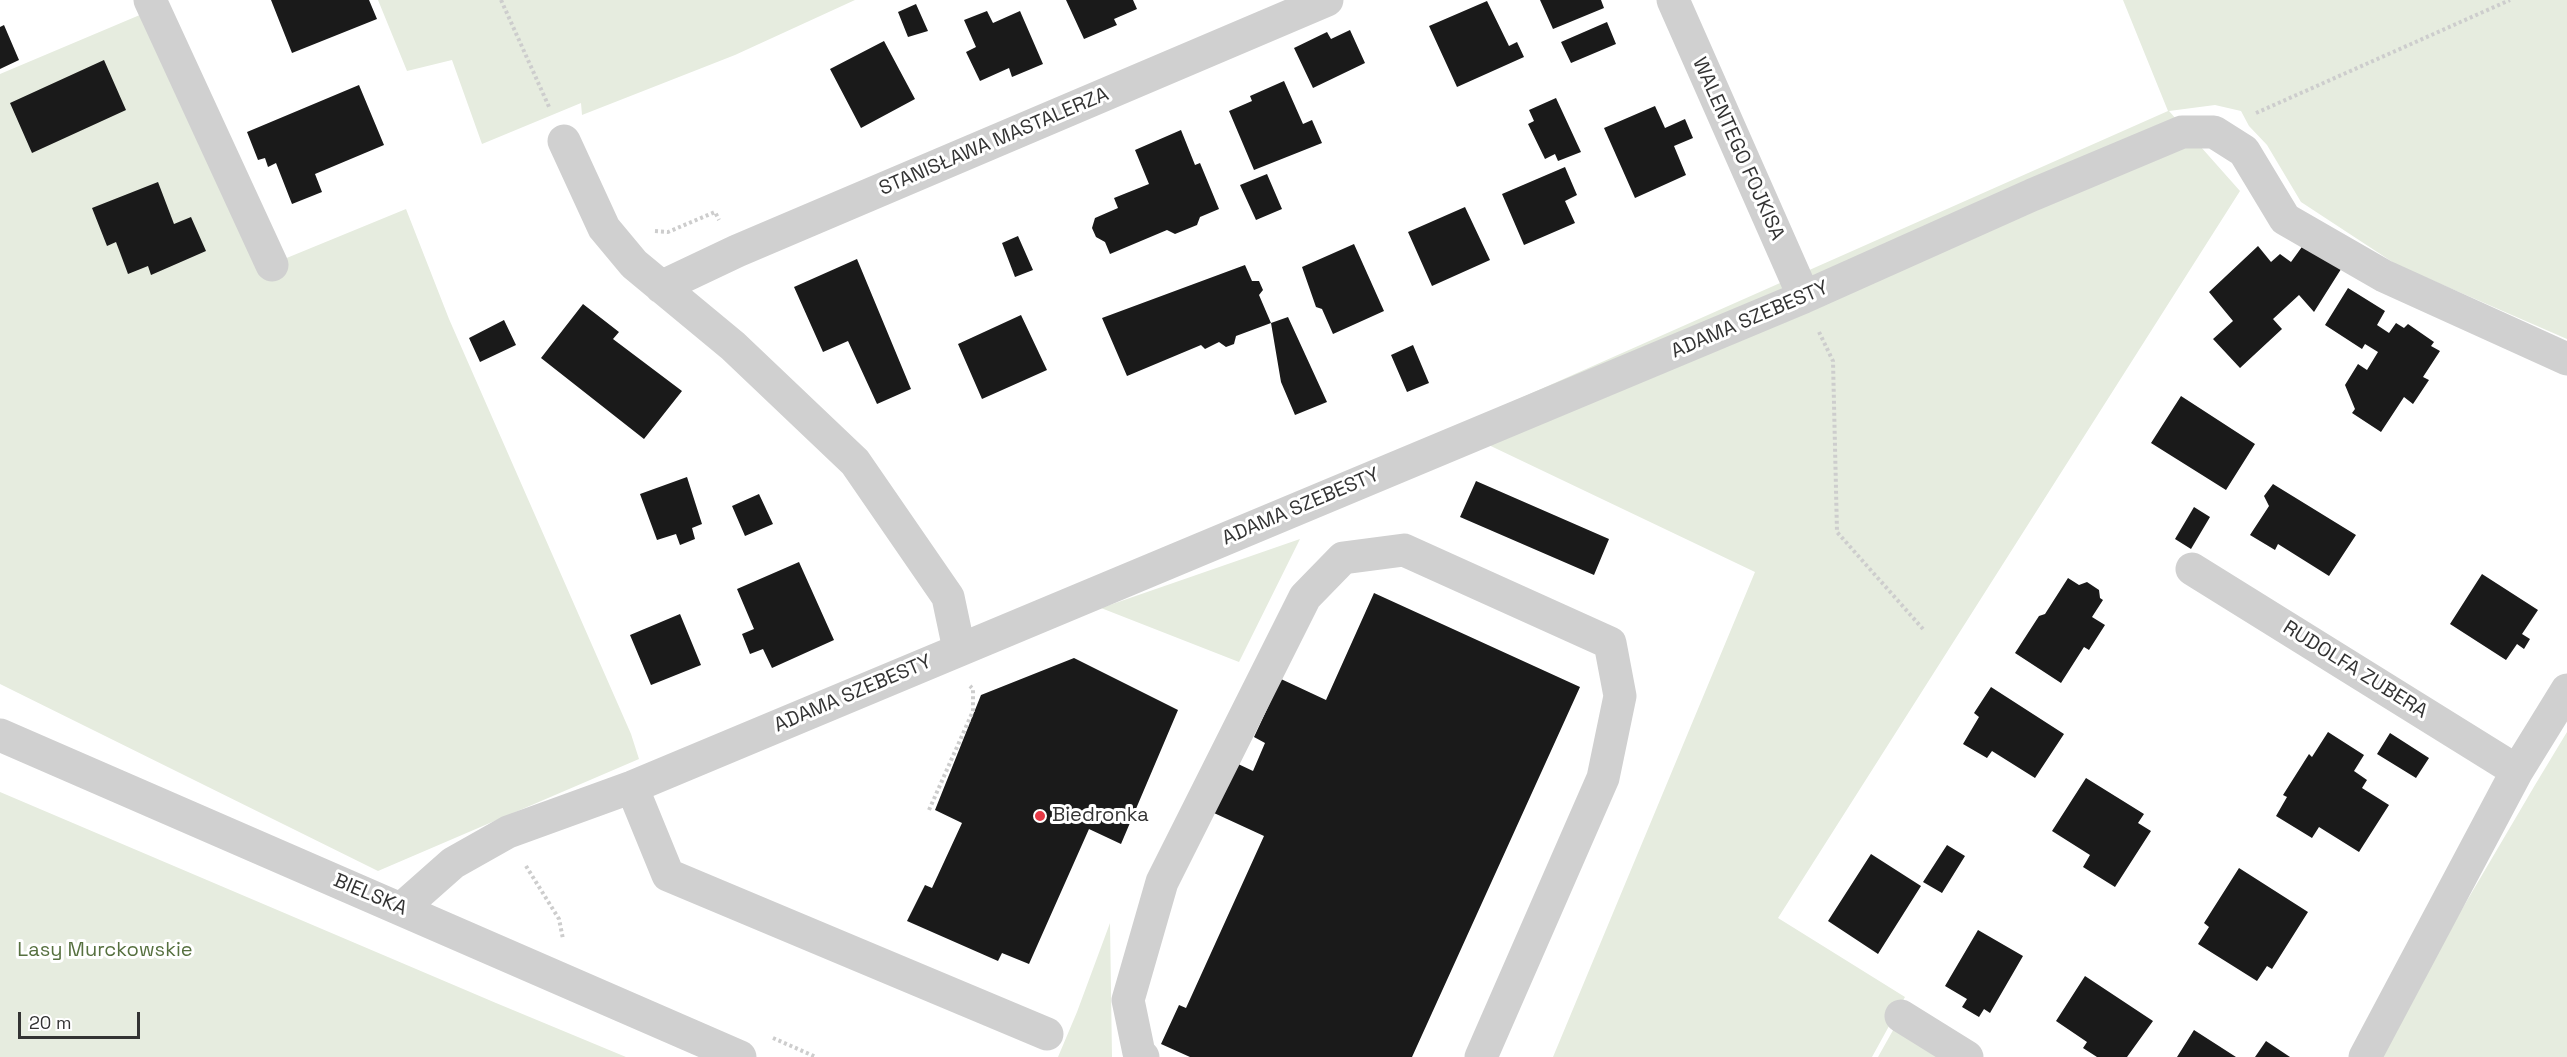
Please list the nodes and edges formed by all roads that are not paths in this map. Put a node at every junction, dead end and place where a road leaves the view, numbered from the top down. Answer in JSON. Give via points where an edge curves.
{"nodes":[{"id":1,"x":150,"y":0,"type":"edge"},
{"id":2,"x":1327,"y":0,"type":"edge"},
{"id":3,"x":1673,"y":0,"type":"edge"},
{"id":4,"x":564,"y":141,"type":"road end"},
{"id":5,"x":272,"y":265,"type":"dead end"},
{"id":6,"x":661,"y":287,"type":"junction"},
{"id":7,"x":1804,"y":297,"type":"junction"},
{"id":8,"x":2567,"y":358,"type":"edge"},
{"id":9,"x":2193,"y":568,"type":"dead end"},
{"id":10,"x":959,"y":649,"type":"junction"},
{"id":11,"x":2567,"y":690,"type":"edge"},
{"id":12,"x":0,"y":735,"type":"edge"},
{"id":13,"x":2517,"y":771,"type":"junction"},
{"id":14,"x":632,"y":787,"type":"junction"},
{"id":15,"x":401,"y":909,"type":"junction"},
{"id":16,"x":1901,"y":1016,"type":"dead end"},
{"id":17,"x":1047,"y":1034,"type":"dead end"},
{"id":18,"x":740,"y":1057,"type":"edge"},
{"id":19,"x":1143,"y":1057,"type":"edge"},
{"id":20,"x":1481,"y":1057,"type":"edge"},
{"id":21,"x":1967,"y":1057,"type":"edge"},
{"id":22,"x":2365,"y":1057,"type":"edge"}],
"edges":[{"from":1,"to":5,"type":"street"},
{"from":2,"to":6,"type":"street","name":"STANISŁAWA MASTALERZA"},
{"from":3,"to":7,"type":"street","name":"WALENTEGO FOJKISA"},
{"from":4,"to":6,"type":"street","via":[[604,228],[634,264]]},
{"from":6,"to":10,"type":"street","via":[[733,346],[855,462],[948,597]]},
{"from":7,"to":8,"type":"street","name":"ADAMA SZEBESTY","via":[[2182,132],[2214,132],[2244,151],[2285,219],[2384,276]]},
{"from":7,"to":10,"type":"street","name":"ADAMA SZEBESTY"},
{"from":9,"to":13,"type":"street","name":"RUDOLFA ZUBERA"},
{"from":10,"to":14,"type":"street","name":"ADAMA SZEBESTY"},
{"from":11,"to":13,"type":"street"},
{"from":12,"to":15,"type":"street","name":"BIELSKA"},
{"from":13,"to":22,"type":"street"},
{"from":14,"to":15,"type":"street","name":"ADAMA SZEBESTY","via":[[508,832],[453,863]]},
{"from":14,"to":17,"type":"street","via":[[668,875]]},
{"from":15,"to":18,"type":"street","name":"BIELSKA"},
{"from":16,"to":21,"type":"street"},
{"from":19,"to":20,"type":"street","via":[[1128,999],[1162,882],[1305,597],[1343,558],[1404,550],[1610,643],[1620,696],[1603,778]]}]}
